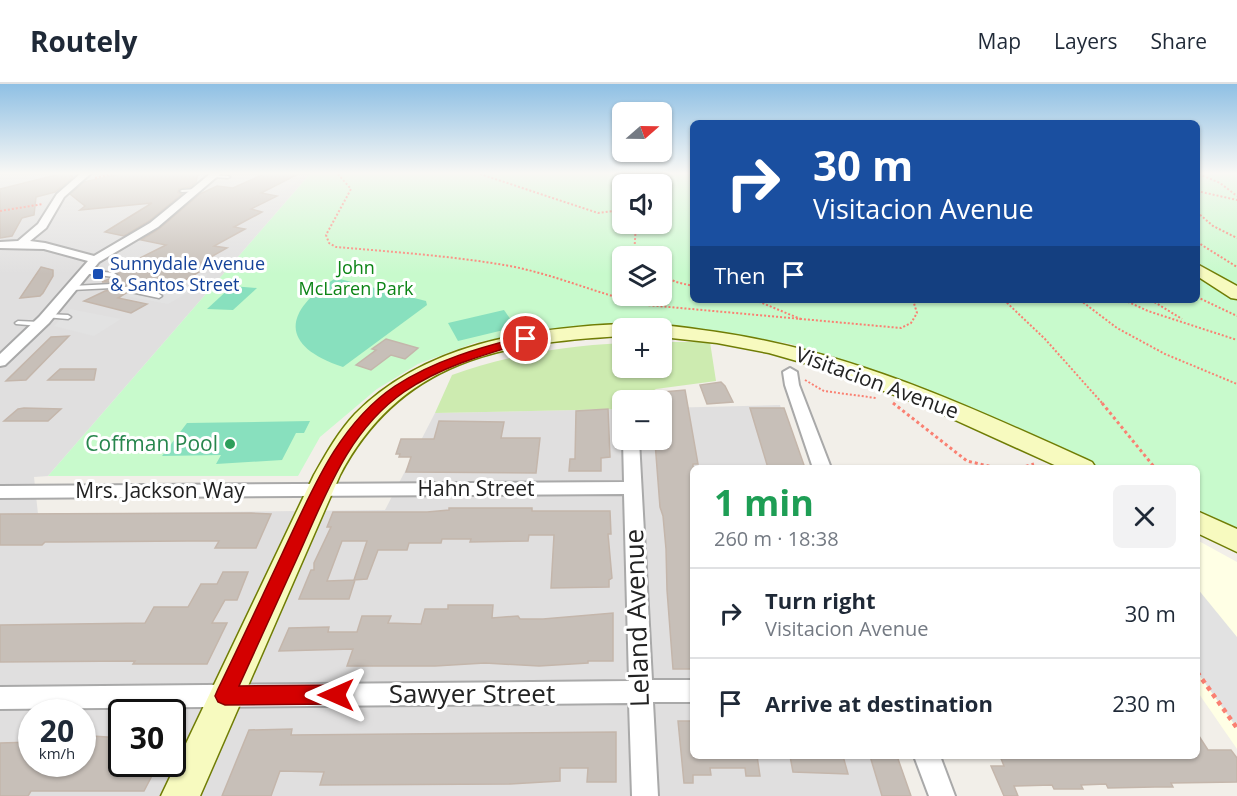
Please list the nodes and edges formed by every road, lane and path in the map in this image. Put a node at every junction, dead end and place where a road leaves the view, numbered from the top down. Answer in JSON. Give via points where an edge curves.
{"nodes":[{"id":1,"x":24,"y":207,"type":"edge"},
{"id":2,"x":54,"y":207,"type":"edge"},
{"id":3,"x":176,"y":207,"type":"edge"},
{"id":4,"x":341,"y":207,"type":"edge"},
{"id":5,"x":581,"y":207,"type":"edge"},
{"id":6,"x":0,"y":211,"type":"edge"},
{"id":7,"x":612,"y":211,"type":"edge"},
{"id":8,"x":1200,"y":215,"type":"edge"},
{"id":9,"x":1237,"y":237,"type":"edge"},
{"id":10,"x":21,"y":244,"type":"junction"},
{"id":11,"x":1200,"y":244,"type":"edge"},
{"id":12,"x":0,"y":245,"type":"edge"},
{"id":13,"x":95,"y":260,"type":"junction"},
{"id":14,"x":1237,"y":267,"type":"edge"},
{"id":15,"x":1200,"y":271,"type":"edge"},
{"id":16,"x":84,"y":272,"type":"junction"},
{"id":17,"x":114,"y":275,"type":"dead end"},
{"id":18,"x":672,"y":280,"type":"edge"},
{"id":19,"x":690,"y":285,"type":"edge"},
{"id":20,"x":72,"y":288,"type":"junction"},
{"id":21,"x":1237,"y":294,"type":"edge"},
{"id":22,"x":159,"y":296,"type":"dead end"},
{"id":23,"x":1200,"y":298,"type":"edge"},
{"id":24,"x":762,"y":303,"type":"edge"},
{"id":25,"x":914,"y":303,"type":"edge"},
{"id":26,"x":1008,"y":303,"type":"edge"},
{"id":27,"x":1084,"y":303,"type":"edge"},
{"id":28,"x":1131,"y":303,"type":"edge"},
{"id":29,"x":1156,"y":303,"type":"edge"},
{"id":30,"x":1237,"y":316,"type":"edge"},
{"id":31,"x":68,"y":317,"type":"dead end"},
{"id":32,"x":44,"y":320,"type":"junction"},
{"id":33,"x":806,"y":321,"type":"junction"},
{"id":34,"x":1186,"y":322,"type":"junction"},
{"id":35,"x":18,"y":323,"type":"dead end"},
{"id":36,"x":612,"y":330,"type":"edge"},
{"id":37,"x":672,"y":332,"type":"edge"},
{"id":38,"x":1237,"y":340,"type":"edge"},
{"id":39,"x":0,"y":362,"type":"edge"},
{"id":40,"x":790,"y":372,"type":"joint"},
{"id":41,"x":1237,"y":384,"type":"edge"},
{"id":42,"x":877,"y":398,"type":"dead end"},
{"id":43,"x":888,"y":399,"type":"dead end"},
{"id":44,"x":631,"y":450,"type":"edge"},
{"id":45,"x":1049,"y":459,"type":"edge"},
{"id":46,"x":821,"y":465,"type":"edge"},
{"id":47,"x":984,"y":465,"type":"edge"},
{"id":48,"x":1072,"y":465,"type":"edge"},
{"id":49,"x":1153,"y":465,"type":"edge"},
{"id":50,"x":632,"y":488,"type":"junction"},
{"id":51,"x":320,"y":490,"type":"junction"},
{"id":52,"x":0,"y":492,"type":"edge"},
{"id":53,"x":1200,"y":522,"type":"edge"},
{"id":54,"x":1237,"y":541,"type":"edge"},
{"id":55,"x":1200,"y":676,"type":"edge"},
{"id":56,"x":690,"y":691,"type":"edge"},
{"id":57,"x":640,"y":692,"type":"junction"},
{"id":58,"x":225,"y":696,"type":"junction"},
{"id":59,"x":0,"y":698,"type":"edge"},
{"id":60,"x":1237,"y":728,"type":"edge"},
{"id":61,"x":928,"y":759,"type":"edge"},
{"id":62,"x":180,"y":796,"type":"edge"},
{"id":63,"x":645,"y":796,"type":"edge"},
{"id":64,"x":942,"y":796,"type":"edge"}],
"edges":[{"from":1,"to":6,"type":"path"},
{"from":2,"to":10,"type":"street","via":[[42,226]]},
{"from":3,"to":13,"type":"street"},
{"from":4,"to":33,"type":"path","via":[[326,235],[336,247],[510,266],[647,305]]},
{"from":5,"to":7,"type":"path","via":[[598,213]]},
{"from":8,"to":9,"type":"path","via":[[1213,226]]},
{"from":10,"to":12,"type":"street"},
{"from":10,"to":13,"type":"street","via":[[59,249]]},
{"from":11,"to":14,"type":"path"},
{"from":13,"to":16,"type":"street"},
{"from":15,"to":21,"type":"street"},
{"from":16,"to":17,"type":"lane"},
{"from":16,"to":20,"type":"street"},
{"from":18,"to":19,"type":"path"},
{"from":20,"to":22,"type":"lane","via":[[112,286]]},
{"from":20,"to":32,"type":"street"},
{"from":23,"to":30,"type":"path"},
{"from":24,"to":33,"type":"path"},
{"from":25,"to":33,"type":"path","via":[[917,313],[911,323],[901,328]]},
{"from":26,"to":49,"type":"path","via":[[1095,395]]},
{"from":27,"to":41,"type":"path","via":[[1117,328],[1165,354]]},
{"from":28,"to":34,"type":"path"},
{"from":29,"to":34,"type":"path"},
{"from":31,"to":32,"type":"lane"},
{"from":32,"to":35,"type":"lane"},
{"from":32,"to":39,"type":"street"},
{"from":34,"to":38,"type":"path"},
{"from":36,"to":51,"type":"street","via":[[571,332],[505,343],[461,357],[419,377],[365,419],[337,456]]},
{"from":37,"to":45,"type":"street","name":"Visitacion Avenue","via":[[730,338],[813,358],[881,382]]},
{"from":40,"to":42,"type":"path","via":[[824,391]]},
{"from":40,"to":46,"type":"street"},
{"from":43,"to":47,"type":"path","via":[[967,461]]},
{"from":44,"to":50,"type":"street","name":"Leland Avenue"},
{"from":45,"to":48,"type":"street","name":"Visitacion Avenue"},
{"from":50,"to":51,"type":"street","name":"Hahn Street"},
{"from":50,"to":57,"type":"street","name":"Leland Avenue"},
{"from":51,"to":52,"type":"street","name":"Mrs. Jackson Way"},
{"from":51,"to":58,"type":"street"},
{"from":53,"to":54,"type":"street"},
{"from":55,"to":60,"type":"path"},
{"from":56,"to":57,"type":"street","name":"Sawyer Street"},
{"from":57,"to":58,"type":"street","name":"Sawyer Street"},
{"from":57,"to":63,"type":"street","name":"Leland Avenue"},
{"from":58,"to":59,"type":"street","name":"Sawyer Street"},
{"from":58,"to":62,"type":"street"},
{"from":61,"to":64,"type":"street"}]}
